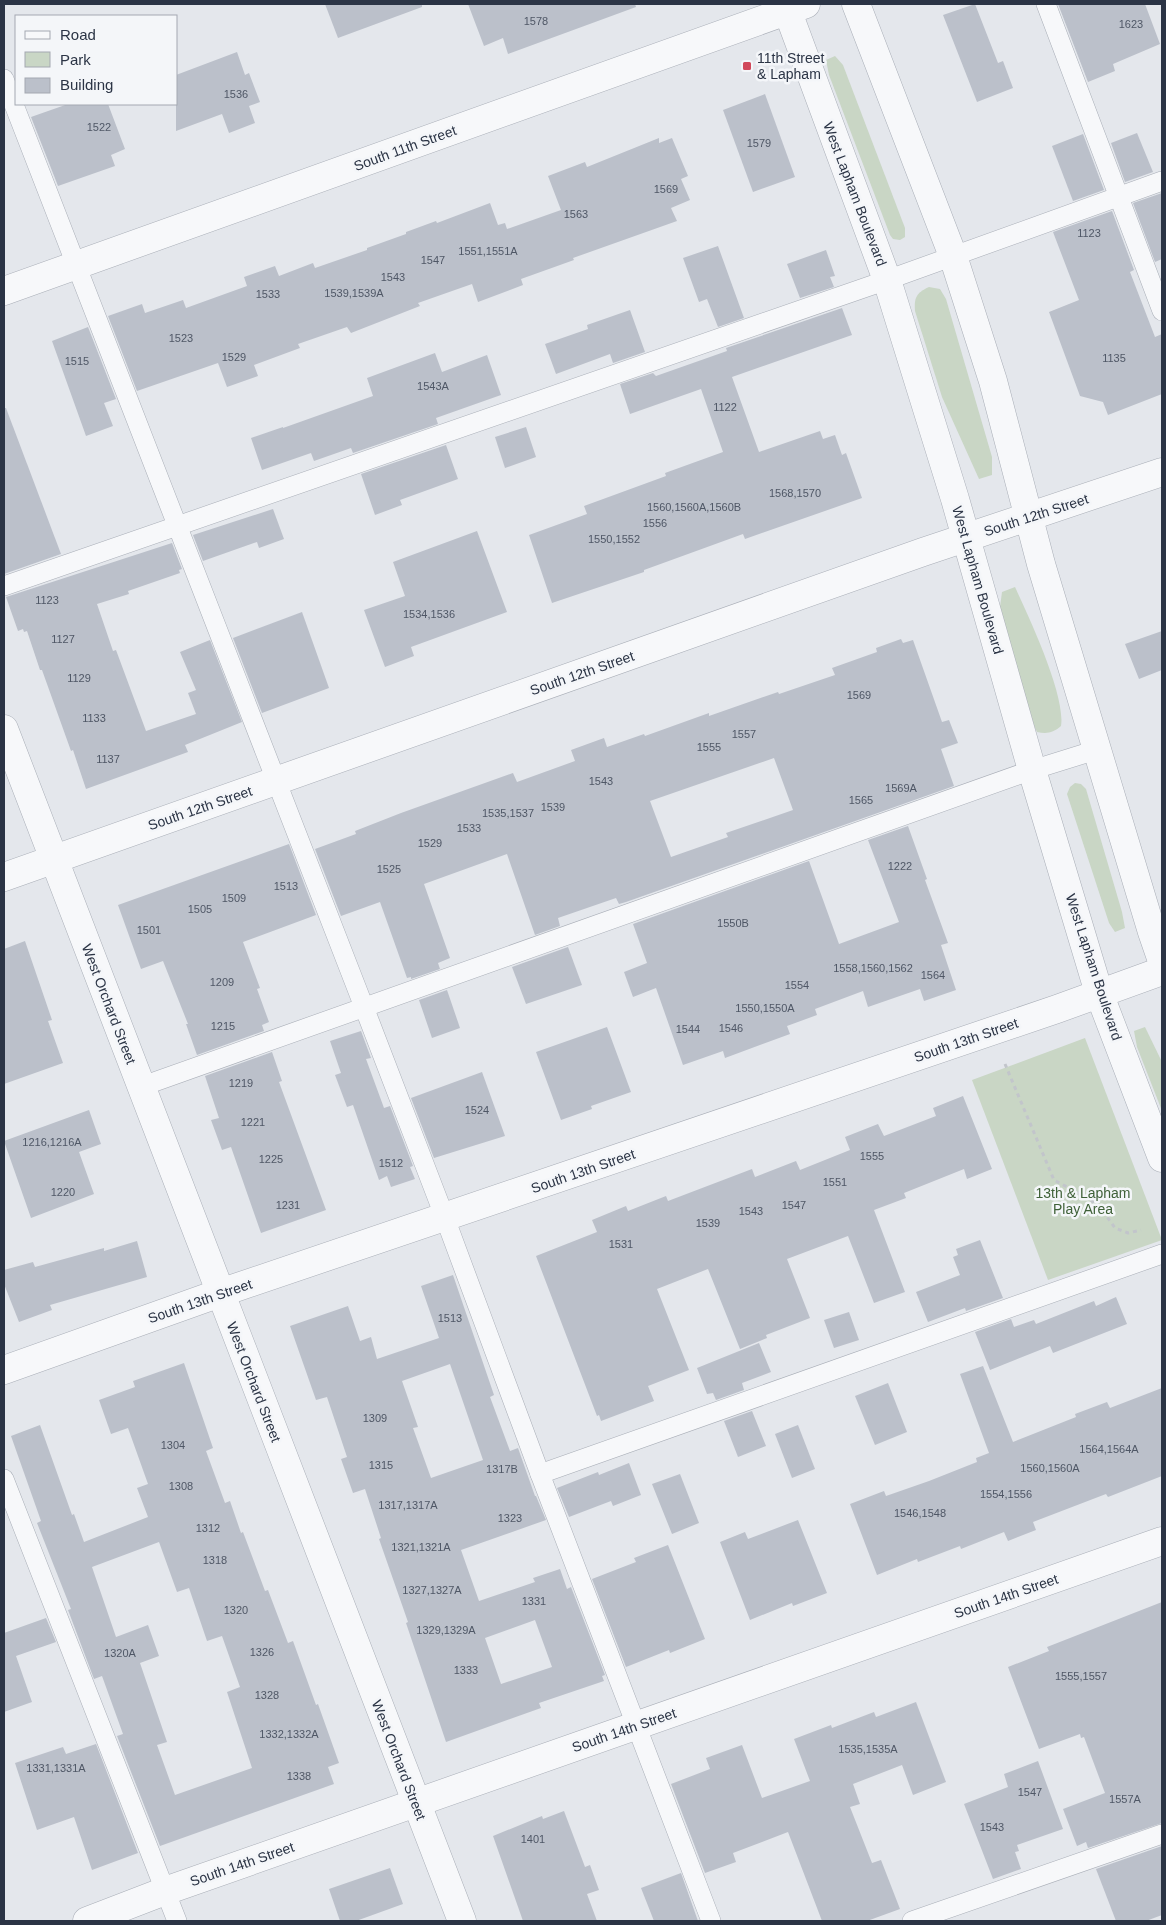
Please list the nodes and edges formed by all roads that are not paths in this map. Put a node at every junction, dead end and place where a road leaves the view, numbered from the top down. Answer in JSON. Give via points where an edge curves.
{"nodes":[{"id":1,"x":856,"y":4,"type":"edge"},
{"id":2,"x":1046,"y":4,"type":"edge"},
{"id":3,"x":793,"y":6,"type":"edge"},
{"id":4,"x":4,"y":79,"type":"edge"},
{"id":5,"x":1162,"y":181,"type":"edge"},
{"id":6,"x":1118,"y":197,"type":"junction"},
{"id":7,"x":953,"y":256,"type":"junction"},
{"id":8,"x":75,"y":266,"type":"junction"},
{"id":9,"x":887,"y":280,"type":"junction"},
{"id":10,"x":4,"y":291,"type":"edge"},
{"id":11,"x":1162,"y":311,"type":"edge"},
{"id":12,"x":1162,"y":472,"type":"edge"},
{"id":13,"x":1028,"y":517,"type":"junction"},
{"id":14,"x":178,"y":525,"type":"junction"},
{"id":15,"x":966,"y":538,"type":"junction"},
{"id":16,"x":4,"y":586,"type":"edge"},
{"id":17,"x":4,"y":730,"type":"edge"},
{"id":18,"x":1096,"y":750,"type":"junction"},
{"id":19,"x":1032,"y":770,"type":"junction"},
{"id":20,"x":275,"y":782,"type":"junction"},
{"id":21,"x":54,"y":859,"type":"junction"},
{"id":22,"x":4,"y":877,"type":"edge"},
{"id":23,"x":1162,"y":961,"type":"edge"},
{"id":24,"x":1162,"y":971,"type":"edge"},
{"id":25,"x":1099,"y":993,"type":"junction"},
{"id":26,"x":364,"y":1007,"type":"junction"},
{"id":27,"x":140,"y":1087,"type":"junction"},
{"id":28,"x":1162,"y":1158,"type":"edge"},
{"id":29,"x":445,"y":1218,"type":"junction"},
{"id":30,"x":1162,"y":1254,"type":"edge"},
{"id":31,"x":220,"y":1294,"type":"junction"},
{"id":32,"x":4,"y":1370,"type":"edge"},
{"id":33,"x":540,"y":1474,"type":"junction"},
{"id":34,"x":4,"y":1479,"type":"edge"},
{"id":35,"x":1162,"y":1541,"type":"edge"},
{"id":36,"x":636,"y":1726,"type":"junction"},
{"id":37,"x":416,"y":1803,"type":"junction"},
{"id":38,"x":1162,"y":1834,"type":"edge"},
{"id":39,"x":165,"y":1891,"type":"junction"},
{"id":40,"x":87,"y":1921,"type":"edge"},
{"id":41,"x":176,"y":1921,"type":"edge"},
{"id":42,"x":462,"y":1921,"type":"edge"},
{"id":43,"x":711,"y":1921,"type":"edge"},
{"id":44,"x":912,"y":1921,"type":"edge"}],
"edges":[{"from":1,"to":7,"type":"street"},
{"from":2,"to":6,"type":"lane"},
{"from":3,"to":8,"type":"street","name":"South 11th Street"},
{"from":3,"to":9,"type":"street","name":"West Lapham Boulevard"},
{"from":4,"to":8,"type":"lane"},
{"from":5,"to":6,"type":"lane"},
{"from":6,"to":7,"type":"lane"},
{"from":6,"to":11,"type":"lane"},
{"from":7,"to":9,"type":"lane"},
{"from":7,"to":13,"type":"street","via":[[993,381]]},
{"from":8,"to":10,"type":"street","name":"South 11th Street"},
{"from":8,"to":14,"type":"lane"},
{"from":9,"to":14,"type":"lane"},
{"from":9,"to":15,"type":"street","name":"West Lapham Boulevard"},
{"from":12,"to":13,"type":"street","name":"South 12th Street"},
{"from":13,"to":15,"type":"street","name":"South 12th Street"},
{"from":13,"to":18,"type":"street"},
{"from":14,"to":16,"type":"lane"},
{"from":14,"to":20,"type":"lane"},
{"from":15,"to":19,"type":"street","name":"West Lapham Boulevard"},
{"from":15,"to":20,"type":"street","name":"South 12th Street"},
{"from":17,"to":21,"type":"street","name":"West Orchard Street"},
{"from":18,"to":19,"type":"lane"},
{"from":18,"to":23,"type":"street"},
{"from":19,"to":25,"type":"street","name":"West Lapham Boulevard"},
{"from":19,"to":26,"type":"lane"},
{"from":20,"to":21,"type":"street","name":"South 12th Street"},
{"from":20,"to":26,"type":"lane"},
{"from":21,"to":22,"type":"street","name":"South 12th Street"},
{"from":21,"to":27,"type":"street","name":"West Orchard Street"},
{"from":24,"to":25,"type":"street","name":"South 13th Street"},
{"from":25,"to":28,"type":"street","name":"West Lapham Boulevard"},
{"from":25,"to":29,"type":"street","name":"South 13th Street"},
{"from":26,"to":27,"type":"lane"},
{"from":26,"to":29,"type":"lane"},
{"from":27,"to":31,"type":"street","name":"West Orchard Street"},
{"from":29,"to":31,"type":"street","name":"South 13th Street"},
{"from":29,"to":33,"type":"lane"},
{"from":30,"to":33,"type":"lane"},
{"from":31,"to":32,"type":"street","name":"South 13th Street"},
{"from":31,"to":37,"type":"street","name":"West Orchard Street"},
{"from":33,"to":36,"type":"lane"},
{"from":34,"to":39,"type":"lane"},
{"from":35,"to":36,"type":"street","name":"South 14th Street"},
{"from":36,"to":37,"type":"street","name":"South 14th Street"},
{"from":36,"to":43,"type":"lane"},
{"from":37,"to":39,"type":"street","name":"South 14th Street"},
{"from":37,"to":42,"type":"street","name":"West Orchard Street"},
{"from":38,"to":44,"type":"lane"},
{"from":39,"to":40,"type":"street","name":"South 14th Street"},
{"from":39,"to":41,"type":"lane"}]}
